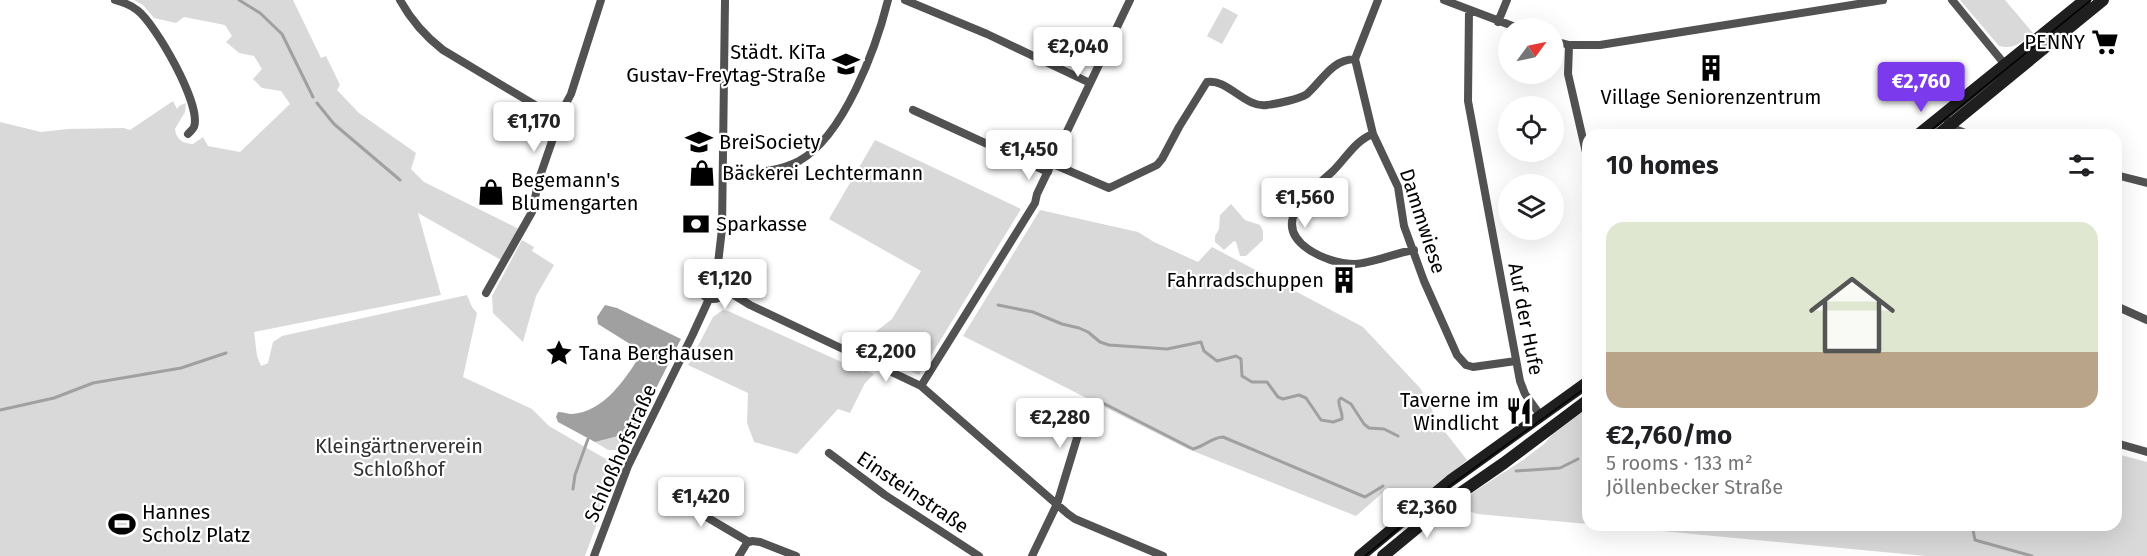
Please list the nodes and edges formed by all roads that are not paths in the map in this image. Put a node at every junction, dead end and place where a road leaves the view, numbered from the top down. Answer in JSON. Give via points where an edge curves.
{"nodes":[{"id":1,"x":115,"y":0,"type":"edge"},
{"id":2,"x":400,"y":0,"type":"edge"},
{"id":3,"x":601,"y":0,"type":"edge"},
{"id":4,"x":725,"y":0,"type":"edge"},
{"id":5,"x":888,"y":0,"type":"edge"},
{"id":6,"x":905,"y":0,"type":"edge"},
{"id":7,"x":1130,"y":0,"type":"edge"},
{"id":8,"x":1378,"y":0,"type":"edge"},
{"id":9,"x":1444,"y":0,"type":"edge"},
{"id":10,"x":1507,"y":0,"type":"edge"},
{"id":11,"x":1883,"y":0,"type":"edge"},
{"id":12,"x":1952,"y":0,"type":"edge"},
{"id":13,"x":2085,"y":0,"type":"edge"},
{"id":14,"x":2103,"y":0,"type":"edge"},
{"id":15,"x":1469,"y":10,"type":"junction"},
{"id":16,"x":1500,"y":18,"type":"edge"},
{"id":17,"x":1498,"y":22,"type":"edge"},
{"id":18,"x":1564,"y":44,"type":"edge"},
{"id":19,"x":1569,"y":45,"type":"junction"},
{"id":20,"x":1355,"y":59,"type":"junction"},
{"id":21,"x":2009,"y":69,"type":"junction"},
{"id":22,"x":1090,"y":83,"type":"junction"},
{"id":23,"x":913,"y":110,"type":"dead end"},
{"id":24,"x":556,"y":113,"type":"junction"},
{"id":25,"x":1947,"y":120,"type":"junction"},
{"id":26,"x":1930,"y":129,"type":"edge"},
{"id":27,"x":1942,"y":129,"type":"edge"},
{"id":28,"x":1957,"y":129,"type":"edge"},
{"id":29,"x":188,"y":134,"type":"dead end"},
{"id":30,"x":1373,"y":134,"type":"junction"},
{"id":31,"x":1582,"y":135,"type":"edge"},
{"id":32,"x":1050,"y":168,"type":"junction"},
{"id":33,"x":723,"y":176,"type":"junction"},
{"id":34,"x":2122,"y":177,"type":"edge"},
{"id":35,"x":2147,"y":183,"type":"edge"},
{"id":36,"x":1413,"y":250,"type":"junction"},
{"id":37,"x":717,"y":272,"type":"junction"},
{"id":38,"x":726,"y":290,"type":"junction"},
{"id":39,"x":486,"y":293,"type":"dead end"},
{"id":40,"x":709,"y":298,"type":"junction"},
{"id":41,"x":2122,"y":309,"type":"edge"},
{"id":42,"x":2147,"y":320,"type":"edge"},
{"id":43,"x":1516,"y":361,"type":"junction"},
{"id":44,"x":921,"y":386,"type":"junction"},
{"id":45,"x":1582,"y":386,"type":"edge"},
{"id":46,"x":1089,"y":402,"type":"dead end"},
{"id":47,"x":1582,"y":404,"type":"edge"},
{"id":48,"x":1541,"y":416,"type":"junction"},
{"id":49,"x":2122,"y":446,"type":"edge"},
{"id":50,"x":2147,"y":452,"type":"edge"},
{"id":51,"x":829,"y":453,"type":"dead end"},
{"id":52,"x":669,"y":495,"type":"dead end"},
{"id":53,"x":1057,"y":504,"type":"junction"},
{"id":54,"x":750,"y":542,"type":"junction"},
{"id":55,"x":594,"y":556,"type":"edge"},
{"id":56,"x":739,"y":556,"type":"edge"},
{"id":57,"x":796,"y":556,"type":"edge"},
{"id":58,"x":979,"y":556,"type":"edge"},
{"id":59,"x":1032,"y":556,"type":"edge"},
{"id":60,"x":1163,"y":556,"type":"edge"},
{"id":61,"x":1360,"y":556,"type":"edge"},
{"id":62,"x":1383,"y":556,"type":"edge"}],
"edges":[{"from":1,"to":29,"type":"street","via":[[137,10],[172,58],[195,117]]},
{"from":2,"to":24,"type":"street","via":[[415,23],[443,50],[545,111]]},
{"from":3,"to":24,"type":"street","via":[[571,94],[562,111]]},
{"from":4,"to":33,"type":"street"},
{"from":5,"to":33,"type":"street","via":[[861,79],[811,153],[769,171]]},
{"from":6,"to":22,"type":"street"},
{"from":7,"to":22,"type":"street"},
{"from":8,"to":20,"type":"street"},
{"from":9,"to":15,"type":"street"},
{"from":10,"to":16,"type":"street"},
{"from":11,"to":19,"type":"street","via":[[1600,45]]},
{"from":12,"to":21,"type":"street"},
{"from":13,"to":21,"type":"main road"},
{"from":14,"to":21,"type":"main road"},
{"from":15,"to":17,"type":"street"},
{"from":15,"to":43,"type":"street","name":"Auf der Hufe","via":[[1468,101]]},
{"from":18,"to":19,"type":"street"},
{"from":19,"to":31,"type":"street","via":[[1568,74]]},
{"from":20,"to":30,"type":"street","name":"Dammwiese"},
{"from":20,"to":32,"type":"street","via":[[1334,65],[1306,95],[1266,105],[1207,82],[1160,162],[1114,187]]},
{"from":21,"to":25,"type":"main road"},
{"from":22,"to":32,"type":"street"},
{"from":23,"to":32,"type":"street"},
{"from":24,"to":39,"type":"street","via":[[558,124],[532,212]]},
{"from":25,"to":26,"type":"main road"},
{"from":25,"to":27,"type":"main road"},
{"from":25,"to":28,"type":"street"},
{"from":30,"to":36,"type":"street","name":"Dammwiese","via":[[1398,188]]},
{"from":30,"to":36,"type":"street","via":[[1365,137],[1298,207],[1291,219],[1292,233],[1319,256],[1347,264]]},
{"from":32,"to":44,"type":"street","via":[[1030,212]]},
{"from":33,"to":37,"type":"street"},
{"from":34,"to":35,"type":"street"},
{"from":36,"to":43,"type":"street","name":"Dammwiese","via":[[1462,362],[1473,367]]},
{"from":37,"to":38,"type":"street","via":[[725,278]]},
{"from":37,"to":40,"type":"street","via":[[707,273],[700,280],[701,291]]},
{"from":38,"to":40,"type":"street","via":[[720,297]]},
{"from":38,"to":44,"type":"street"},
{"from":40,"to":55,"type":"street","name":"Schloßhofstraße","via":[[628,466]]},
{"from":41,"to":42,"type":"street"},
{"from":43,"to":48,"type":"street","name":"Auf der Hufe","via":[[1522,388]]},
{"from":44,"to":53,"type":"street"},
{"from":45,"to":48,"type":"main road"},
{"from":46,"to":53,"type":"street"},
{"from":47,"to":62,"type":"main road","via":[[1459,494]]},
{"from":48,"to":61,"type":"main road","via":[[1439,489]]},
{"from":49,"to":50,"type":"street"},
{"from":51,"to":58,"type":"street","name":"Einsteinstraße"},
{"from":52,"to":54,"type":"street"},
{"from":53,"to":59,"type":"street"},
{"from":53,"to":60,"type":"street","via":[[1076,519]]},
{"from":54,"to":56,"type":"street"},
{"from":54,"to":57,"type":"street"}]}
